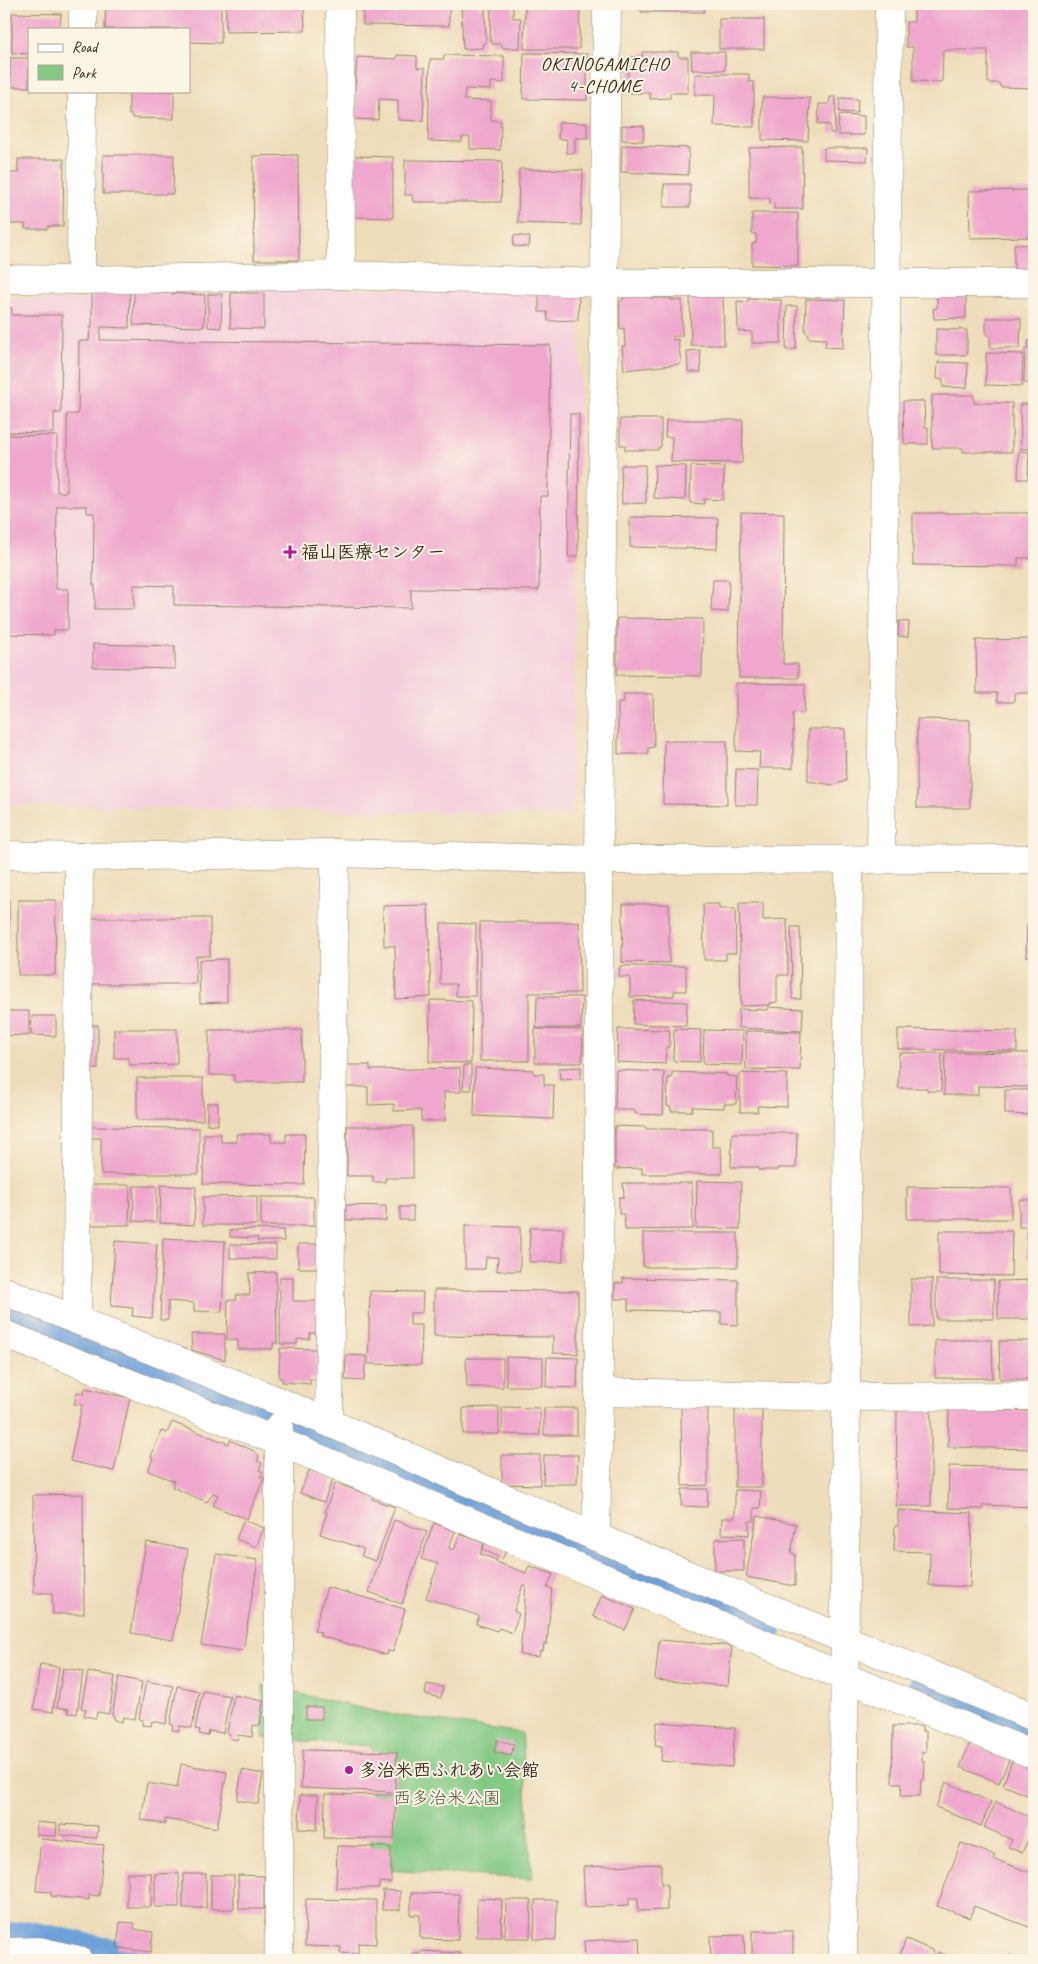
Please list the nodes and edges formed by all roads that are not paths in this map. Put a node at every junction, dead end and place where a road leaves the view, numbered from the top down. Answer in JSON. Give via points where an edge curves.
{"nodes":[{"id":1,"x":83,"y":4,"type":"edge"},
{"id":2,"x":340,"y":4,"type":"edge"},
{"id":3,"x":607,"y":4,"type":"edge"},
{"id":4,"x":889,"y":4,"type":"edge"},
{"id":5,"x":83,"y":28,"type":"edge"},
{"id":6,"x":82,"y":92,"type":"edge"},
{"id":7,"x":341,"y":275,"type":"junction"},
{"id":8,"x":4,"y":279,"type":"edge"},
{"id":9,"x":81,"y":280,"type":"junction"},
{"id":10,"x":887,"y":282,"type":"junction"},
{"id":11,"x":604,"y":283,"type":"junction"},
{"id":12,"x":1034,"y":283,"type":"edge"},
{"id":13,"x":335,"y":853,"type":"junction"},
{"id":14,"x":4,"y":856,"type":"edge"},
{"id":15,"x":79,"y":857,"type":"junction"},
{"id":16,"x":1034,"y":859,"type":"edge"},
{"id":17,"x":599,"y":860,"type":"junction"},
{"id":18,"x":849,"y":860,"type":"junction"},
{"id":19,"x":881,"y":860,"type":"junction"},
{"id":20,"x":4,"y":1291,"type":"edge"},
{"id":21,"x":77,"y":1319,"type":"junction"},
{"id":22,"x":4,"y":1334,"type":"edge"},
{"id":23,"x":599,"y":1392,"type":"junction"},
{"id":24,"x":1034,"y":1396,"type":"edge"},
{"id":25,"x":846,"y":1397,"type":"junction"},
{"id":26,"x":279,"y":1422,"type":"junction"},
{"id":27,"x":329,"y":1423,"type":"junction"},
{"id":28,"x":596,"y":1537,"type":"junction"},
{"id":29,"x":846,"y":1640,"type":"junction"},
{"id":30,"x":845,"y":1678,"type":"junction"},
{"id":31,"x":1034,"y":1717,"type":"edge"},
{"id":32,"x":1034,"y":1755,"type":"edge"},
{"id":33,"x":4,"y":1952,"type":"edge"},
{"id":34,"x":78,"y":1960,"type":"edge"},
{"id":35,"x":280,"y":1960,"type":"edge"},
{"id":36,"x":843,"y":1960,"type":"edge"}],
"edges":[{"from":1,"to":5,"type":"street"},
{"from":2,"to":7,"type":"street"},
{"from":3,"to":11,"type":"street"},
{"from":4,"to":10,"type":"street"},
{"from":6,"to":9,"type":"street"},
{"from":7,"to":9,"type":"street"},
{"from":7,"to":11,"type":"street"},
{"from":8,"to":9,"type":"street"},
{"from":10,"to":11,"type":"street"},
{"from":10,"to":12,"type":"street"},
{"from":10,"to":19,"type":"street"},
{"from":11,"to":17,"type":"street"},
{"from":13,"to":15,"type":"street"},
{"from":13,"to":17,"type":"street"},
{"from":13,"to":27,"type":"street"},
{"from":14,"to":15,"type":"street"},
{"from":15,"to":21,"type":"street"},
{"from":16,"to":19,"type":"street"},
{"from":17,"to":18,"type":"street"},
{"from":17,"to":23,"type":"street"},
{"from":18,"to":19,"type":"street"},
{"from":18,"to":25,"type":"street"},
{"from":20,"to":21,"type":"street"},
{"from":21,"to":26,"type":"street"},
{"from":22,"to":26,"type":"street"},
{"from":23,"to":25,"type":"street"},
{"from":23,"to":28,"type":"street"},
{"from":24,"to":25,"type":"street"},
{"from":25,"to":29,"type":"street"},
{"from":26,"to":27,"type":"street"},
{"from":26,"to":30,"type":"street","via":[[599,1576]]},
{"from":26,"to":35,"type":"street"},
{"from":27,"to":28,"type":"street"},
{"from":28,"to":29,"type":"street"},
{"from":29,"to":30,"type":"street"},
{"from":29,"to":31,"type":"street"},
{"from":30,"to":32,"type":"street"},
{"from":30,"to":36,"type":"street"},
{"from":33,"to":34,"type":"street","via":[[38,1951]]}]}
